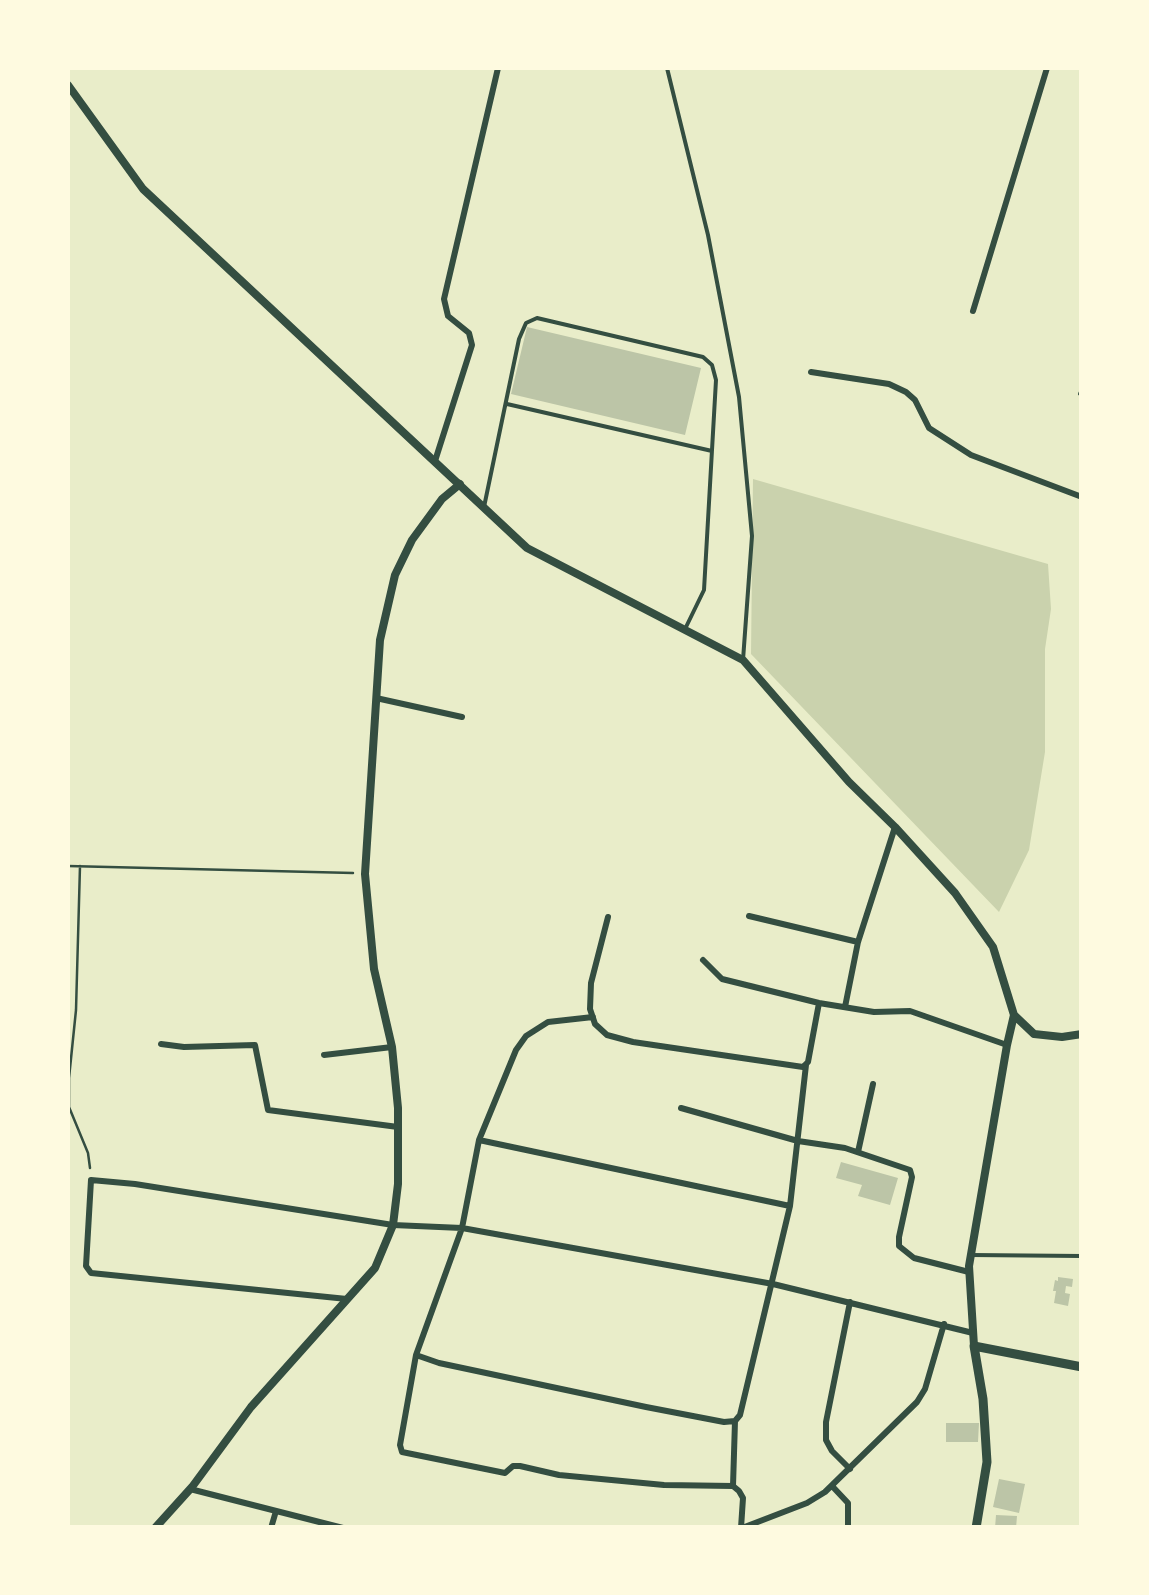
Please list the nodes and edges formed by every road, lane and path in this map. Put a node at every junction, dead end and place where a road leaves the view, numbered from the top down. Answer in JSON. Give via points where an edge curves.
{"nodes":[{"id":1,"x":498,"y":68,"type":"edge"},
{"id":2,"x":667,"y":68,"type":"edge"},
{"id":3,"x":1048,"y":68,"type":"edge"},
{"id":4,"x":68,"y":86,"type":"edge"},
{"id":5,"x":973,"y":311,"type":"dead end"},
{"id":6,"x":811,"y":372,"type":"dead end"},
{"id":7,"x":505,"y":403,"type":"junction"},
{"id":8,"x":712,"y":451,"type":"junction"},
{"id":9,"x":435,"y":461,"type":"junction"},
{"id":10,"x":460,"y":484,"type":"junction"},
{"id":11,"x":1082,"y":497,"type":"edge"},
{"id":12,"x":484,"y":507,"type":"junction"},
{"id":13,"x":685,"y":630,"type":"junction"},
{"id":14,"x":744,"y":660,"type":"junction"},
{"id":15,"x":376,"y":698,"type":"junction"},
{"id":16,"x":462,"y":717,"type":"dead end"},
{"id":17,"x":895,"y":827,"type":"junction"},
{"id":18,"x":68,"y":866,"type":"edge"},
{"id":19,"x":80,"y":866,"type":"junction"},
{"id":20,"x":365,"y":874,"type":"junction"},
{"id":21,"x":750,"y":916,"type":"dead end"},
{"id":22,"x":608,"y":917,"type":"dead end"},
{"id":23,"x":858,"y":942,"type":"junction"},
{"id":24,"x":703,"y":960,"type":"dead end"},
{"id":25,"x":819,"y":1003,"type":"junction"},
{"id":26,"x":844,"y":1007,"type":"junction"},
{"id":27,"x":1014,"y":1015,"type":"junction"},
{"id":28,"x":593,"y":1017,"type":"junction"},
{"id":29,"x":1082,"y":1034,"type":"edge"},
{"id":30,"x":161,"y":1044,"type":"dead end"},
{"id":31,"x":1006,"y":1044,"type":"junction"},
{"id":32,"x":392,"y":1047,"type":"junction"},
{"id":33,"x":324,"y":1055,"type":"dead end"},
{"id":34,"x":806,"y":1066,"type":"junction"},
{"id":35,"x":873,"y":1084,"type":"dead end"},
{"id":36,"x":682,"y":1108,"type":"dead end"},
{"id":37,"x":398,"y":1127,"type":"junction"},
{"id":38,"x":479,"y":1140,"type":"junction"},
{"id":39,"x":798,"y":1141,"type":"junction"},
{"id":40,"x":858,"y":1152,"type":"junction"},
{"id":41,"x":91,"y":1180,"type":"junction"},
{"id":42,"x":790,"y":1206,"type":"junction"},
{"id":43,"x":392,"y":1225,"type":"junction"},
{"id":44,"x":462,"y":1228,"type":"junction"},
{"id":45,"x":971,"y":1255,"type":"junction"},
{"id":46,"x":1082,"y":1256,"type":"edge"},
{"id":47,"x":970,"y":1272,"type":"junction"},
{"id":48,"x":773,"y":1284,"type":"junction"},
{"id":49,"x":348,"y":1299,"type":"junction"},
{"id":50,"x":850,"y":1302,"type":"junction"},
{"id":51,"x":944,"y":1324,"type":"junction"},
{"id":52,"x":973,"y":1332,"type":"junction"},
{"id":53,"x":974,"y":1346,"type":"junction"},
{"id":54,"x":416,"y":1354,"type":"junction"},
{"id":55,"x":1082,"y":1368,"type":"edge"},
{"id":56,"x":735,"y":1421,"type":"junction"},
{"id":57,"x":850,"y":1469,"type":"junction"},
{"id":58,"x":734,"y":1486,"type":"junction"},
{"id":59,"x":832,"y":1486,"type":"junction"},
{"id":60,"x":190,"y":1490,"type":"junction"},
{"id":61,"x":276,"y":1511,"type":"junction"},
{"id":62,"x":154,"y":1528,"type":"edge"},
{"id":63,"x":272,"y":1528,"type":"edge"},
{"id":64,"x":343,"y":1528,"type":"edge"},
{"id":65,"x":742,"y":1528,"type":"edge"},
{"id":66,"x":848,"y":1528,"type":"edge"},
{"id":67,"x":976,"y":1528,"type":"edge"}],
"edges":[{"from":1,"to":9,"type":"street","via":[[444,299],[448,316],[469,333],[472,345]]},
{"from":2,"to":14,"type":"lane","via":[[738,397],[752,536]]},
{"from":3,"to":5,"type":"street"},
{"from":4,"to":9,"type":"street","via":[[143,189]]},
{"from":6,"to":11,"type":"street","via":[[889,384],[915,400],[928,428],[971,455]]},
{"from":7,"to":8,"type":"lane"},
{"from":7,"to":8,"type":"lane","via":[[519,338],[537,318],[703,357],[716,380]]},
{"from":7,"to":12,"type":"lane"},
{"from":8,"to":13,"type":"lane","via":[[704,590]]},
{"from":9,"to":10,"type":"street"},
{"from":10,"to":12,"type":"street"},
{"from":10,"to":15,"type":"street","via":[[412,540],[396,575],[380,640]]},
{"from":12,"to":13,"type":"street","via":[[527,548]]},
{"from":13,"to":14,"type":"street"},
{"from":14,"to":17,"type":"street"},
{"from":15,"to":16,"type":"street"},
{"from":15,"to":20,"type":"street"},
{"from":17,"to":23,"type":"street"},
{"from":17,"to":27,"type":"street","via":[[993,947]]},
{"from":18,"to":19,"type":"path"},
{"from":19,"to":20,"type":"path"},
{"from":19,"to":41,"type":"path","via":[[70,1108]]},
{"from":20,"to":32,"type":"street","via":[[374,969]]},
{"from":21,"to":23,"type":"street"},
{"from":22,"to":28,"type":"street","via":[[591,983]]},
{"from":23,"to":26,"type":"street"},
{"from":24,"to":25,"type":"street","via":[[722,979]]},
{"from":25,"to":26,"type":"street"},
{"from":25,"to":34,"type":"street"},
{"from":26,"to":31,"type":"street","via":[[910,1010]]},
{"from":27,"to":29,"type":"street","via":[[1034,1034]]},
{"from":27,"to":31,"type":"street"},
{"from":28,"to":34,"type":"street","via":[[607,1035],[632,1042]]},
{"from":28,"to":38,"type":"street","via":[[548,1022],[526,1036]]},
{"from":30,"to":37,"type":"street","via":[[254,1045],[268,1110]]},
{"from":31,"to":45,"type":"street"},
{"from":32,"to":33,"type":"street"},
{"from":32,"to":37,"type":"street"},
{"from":34,"to":39,"type":"street"},
{"from":35,"to":40,"type":"street"},
{"from":36,"to":39,"type":"street"},
{"from":37,"to":43,"type":"street"},
{"from":38,"to":42,"type":"street"},
{"from":38,"to":44,"type":"street"},
{"from":39,"to":40,"type":"street"},
{"from":39,"to":42,"type":"street"},
{"from":40,"to":47,"type":"street","via":[[912,1172],[899,1238],[903,1250]]},
{"from":41,"to":43,"type":"street"},
{"from":41,"to":49,"type":"street","via":[[91,1273]]},
{"from":42,"to":48,"type":"street"},
{"from":43,"to":44,"type":"street"},
{"from":43,"to":49,"type":"street","via":[[375,1268]]},
{"from":44,"to":48,"type":"street"},
{"from":44,"to":54,"type":"street"},
{"from":45,"to":46,"type":"lane"},
{"from":45,"to":47,"type":"street"},
{"from":47,"to":52,"type":"street"},
{"from":48,"to":50,"type":"street"},
{"from":48,"to":56,"type":"street"},
{"from":49,"to":60,"type":"street","via":[[252,1407]]},
{"from":50,"to":51,"type":"street"},
{"from":50,"to":57,"type":"street","via":[[826,1440]]},
{"from":51,"to":52,"type":"street"},
{"from":51,"to":57,"type":"street","via":[[922,1396]]},
{"from":52,"to":53,"type":"street"},
{"from":53,"to":55,"type":"main road"},
{"from":53,"to":67,"type":"main road","via":[[987,1462]]},
{"from":54,"to":56,"type":"street"},
{"from":54,"to":58,"type":"street","via":[[400,1446],[409,1455],[506,1473],[520,1466],[664,1485]]},
{"from":56,"to":58,"type":"street"},
{"from":57,"to":59,"type":"street"},
{"from":58,"to":65,"type":"street","via":[[743,1498]]},
{"from":59,"to":65,"type":"street"},
{"from":59,"to":66,"type":"street","via":[[848,1503]]},
{"from":60,"to":61,"type":"street"},
{"from":60,"to":62,"type":"street"},
{"from":61,"to":63,"type":"street"},
{"from":61,"to":64,"type":"street"}]}
